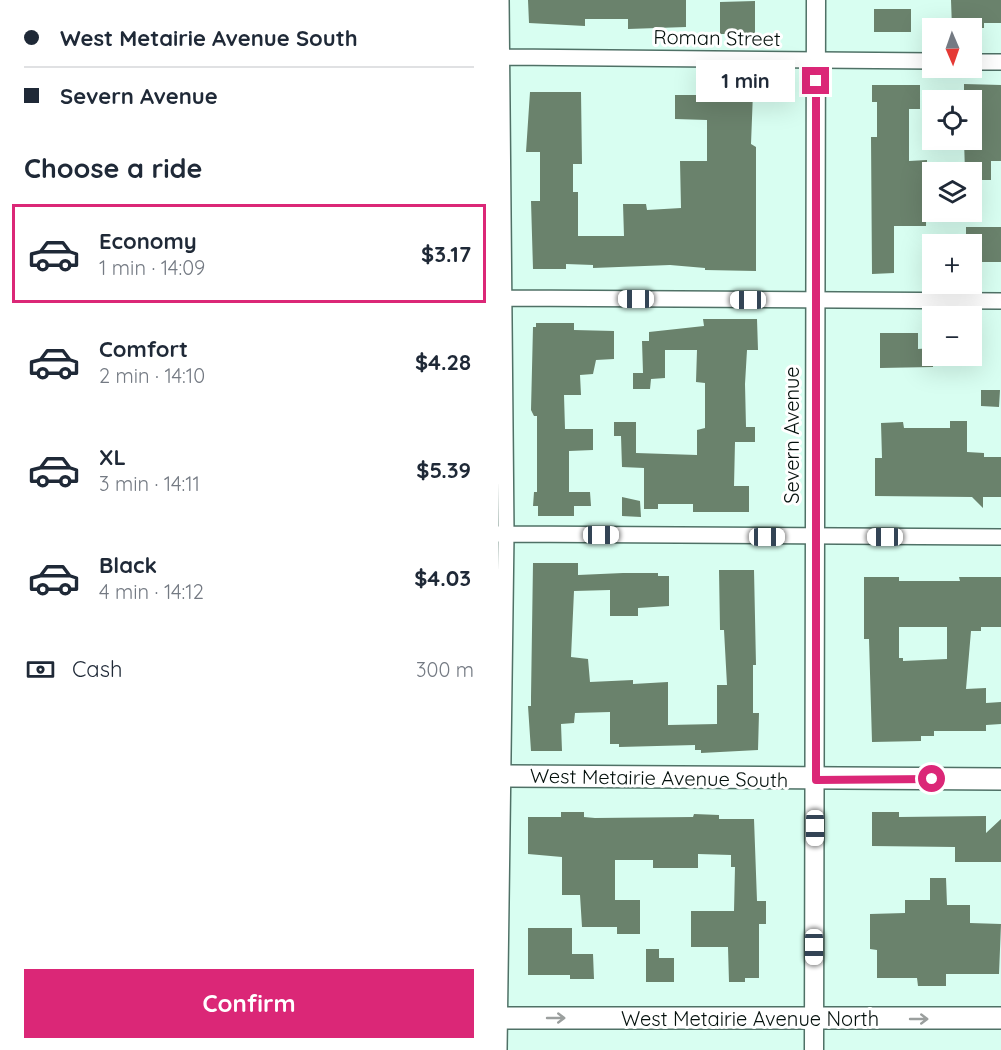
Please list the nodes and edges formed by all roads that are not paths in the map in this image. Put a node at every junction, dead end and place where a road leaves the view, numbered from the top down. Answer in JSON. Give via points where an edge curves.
{"nodes":[{"id":1,"x":501,"y":0,"type":"edge"},
{"id":2,"x":816,"y":0,"type":"edge"},
{"id":3,"x":502,"y":57,"type":"junction"},
{"id":4,"x":816,"y":60,"type":"junction"},
{"id":5,"x":922,"y":61,"type":"edge"},
{"id":6,"x":982,"y":62,"type":"edge"},
{"id":7,"x":1001,"y":62,"type":"edge"},
{"id":8,"x":502,"y":298,"type":"junction"},
{"id":9,"x":815,"y":301,"type":"junction"},
{"id":10,"x":1001,"y":301,"type":"edge"},
{"id":11,"x":502,"y":534,"type":"edge"},
{"id":12,"x":815,"y":537,"type":"junction"},
{"id":13,"x":1001,"y":537,"type":"edge"},
{"id":14,"x":501,"y":776,"type":"edge"},
{"id":15,"x":1001,"y":779,"type":"edge"},
{"id":16,"x":816,"y":780,"type":"junction"},
{"id":17,"x":499,"y":1018,"type":"edge"},
{"id":18,"x":1001,"y":1018,"type":"edge"},
{"id":19,"x":814,"y":1019,"type":"junction"},
{"id":20,"x":499,"y":1050,"type":"edge"},
{"id":21,"x":814,"y":1050,"type":"edge"}],
"edges":[{"from":1,"to":3,"type":"street"},
{"from":2,"to":4,"type":"street","name":"Severn Avenue"},
{"from":3,"to":4,"type":"street","name":"Roman Street"},
{"from":3,"to":8,"type":"street"},
{"from":4,"to":5,"type":"street","name":"Roman Street"},
{"from":4,"to":9,"type":"street","name":"Severn Avenue"},
{"from":6,"to":7,"type":"street"},
{"from":8,"to":9,"type":"street"},
{"from":8,"to":11,"type":"street"},
{"from":9,"to":10,"type":"street"},
{"from":9,"to":12,"type":"street","name":"Severn Avenue"},
{"from":11,"to":12,"type":"street"},
{"from":11,"to":14,"type":"street"},
{"from":12,"to":13,"type":"street"},
{"from":12,"to":16,"type":"street","name":"Severn Avenue"},
{"from":14,"to":16,"type":"main road","name":"West Metairie Avenue South"},
{"from":14,"to":17,"type":"street"},
{"from":15,"to":16,"type":"main road","name":"West Metairie Avenue South"},
{"from":16,"to":19,"type":"street","name":"Severn Avenue"},
{"from":17,"to":19,"type":"main road","name":"West Metairie Avenue North","one_way":true},
{"from":17,"to":20,"type":"street"},
{"from":19,"to":18,"type":"main road","name":"West Metairie Avenue North","one_way":true},
{"from":19,"to":21,"type":"street","name":"Severn Avenue"}]}
